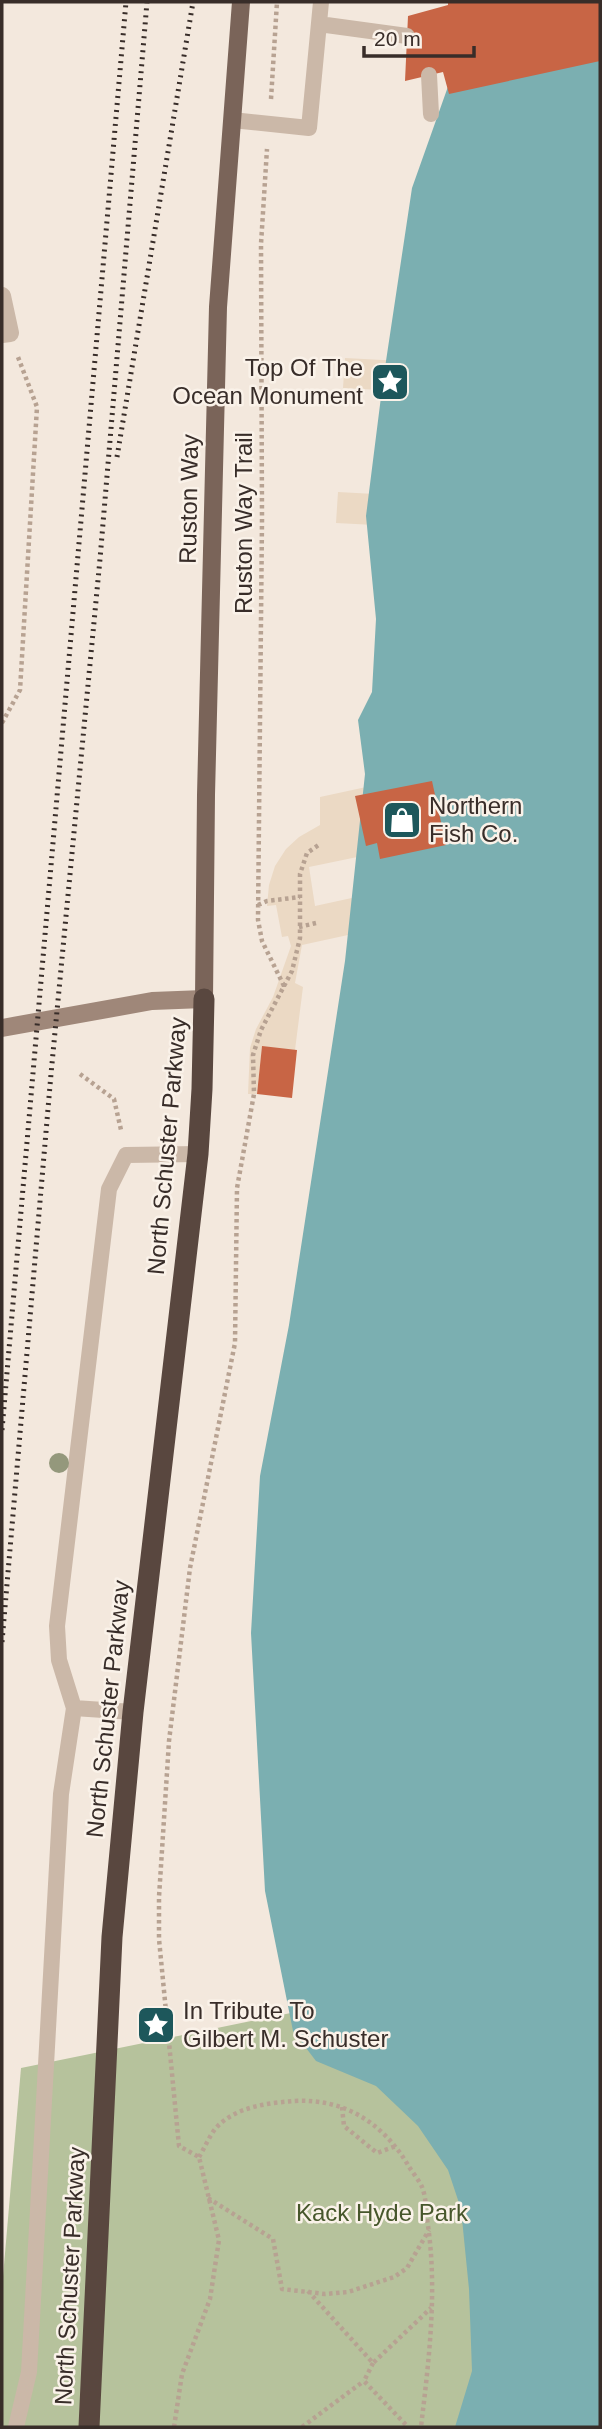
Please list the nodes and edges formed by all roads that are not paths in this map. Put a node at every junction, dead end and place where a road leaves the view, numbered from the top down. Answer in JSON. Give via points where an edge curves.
{"nodes":[{"id":1,"x":241,"y":2,"type":"edge"},
{"id":2,"x":321,"y":2,"type":"edge"},
{"id":3,"x":319,"y":23,"type":"junction"},
{"id":4,"x":407,"y":36,"type":"dead end"},
{"id":5,"x":429,"y":75,"type":"dead end"},
{"id":6,"x":431,"y":114,"type":"dead end"},
{"id":7,"x":232,"y":120,"type":"junction"},
{"id":8,"x":2,"y":296,"type":"edge"},
{"id":9,"x":6,"y":334,"type":"edge"},
{"id":10,"x":204,"y":999,"type":"junction"},
{"id":11,"x":2,"y":1028,"type":"edge"},
{"id":12,"x":198,"y":1154,"type":"junction"},
{"id":13,"x":74,"y":1707,"type":"junction"},
{"id":14,"x":133,"y":1712,"type":"junction"},
{"id":15,"x":16,"y":2427,"type":"edge"},
{"id":16,"x":89,"y":2427,"type":"edge"}],
"edges":[{"from":1,"to":7,"type":"main road","name":"Ruston Way"},
{"from":2,"to":3,"type":"lane"},
{"from":3,"to":4,"type":"lane"},
{"from":3,"to":7,"type":"lane","via":[[309,128]]},
{"from":5,"to":6,"type":"lane"},
{"from":7,"to":10,"type":"main road","name":"Ruston Way","via":[[218,307]]},
{"from":8,"to":9,"type":"street"},
{"from":10,"to":11,"type":"street","via":[[152,1001]]},
{"from":10,"to":12,"type":"highway","name":"North Schuster Parkway"},
{"from":12,"to":13,"type":"lane","via":[[126,1155],[109,1189],[57,1626],[59,1660]]},
{"from":12,"to":14,"type":"highway","name":"North Schuster Parkway"},
{"from":13,"to":14,"type":"lane"},
{"from":13,"to":15,"type":"lane","via":[[61,1794],[29,2372]]},
{"from":14,"to":16,"type":"highway","name":"North Schuster Parkway","via":[[112,1937]]}]}
